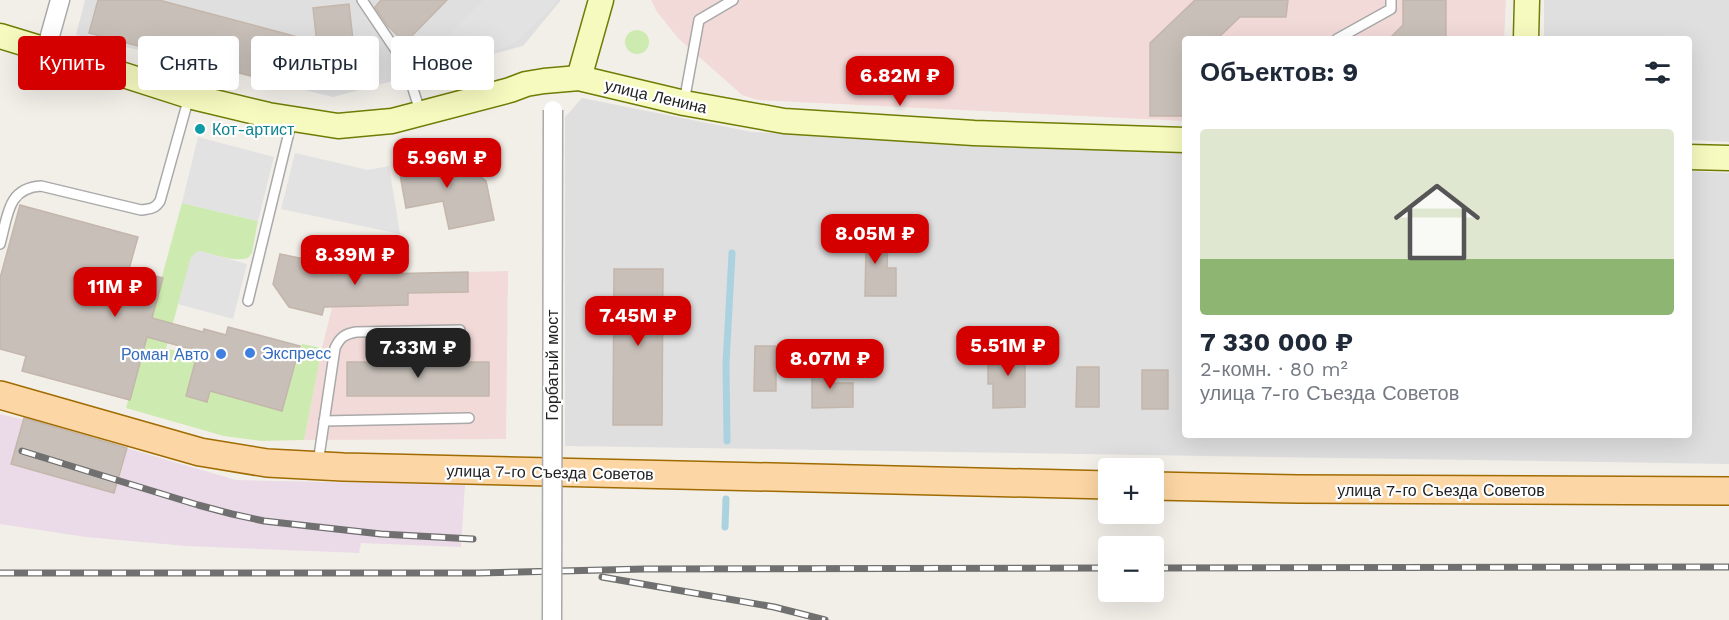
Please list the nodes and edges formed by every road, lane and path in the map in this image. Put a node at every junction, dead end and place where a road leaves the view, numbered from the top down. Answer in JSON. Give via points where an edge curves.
{"nodes":[{"id":1,"x":60,"y":0,"type":"edge"},
{"id":2,"x":362,"y":0,"type":"edge"},
{"id":3,"x":601,"y":0,"type":"edge"},
{"id":4,"x":733,"y":0,"type":"edge"},
{"id":5,"x":1391,"y":0,"type":"edge"},
{"id":6,"x":1527,"y":0,"type":"edge"},
{"id":7,"x":0,"y":36,"type":"edge"},
{"id":8,"x":50,"y":36,"type":"edge"},
{"id":9,"x":1342,"y":36,"type":"edge"},
{"id":10,"x":1526,"y":36,"type":"edge"},
{"id":11,"x":18,"y":41,"type":"edge"},
{"id":12,"x":126,"y":76,"type":"edge"},
{"id":13,"x":579,"y":78,"type":"junction"},
{"id":14,"x":189,"y":96,"type":"junction"},
{"id":15,"x":684,"y":103,"type":"junction"},
{"id":16,"x":553,"y":110,"type":"dead end"},
{"id":17,"x":421,"y":113,"type":"junction"},
{"id":18,"x":292,"y":120,"type":"junction"},
{"id":19,"x":1182,"y":140,"type":"edge"},
{"id":20,"x":1692,"y":157,"type":"edge"},
{"id":21,"x":1729,"y":158,"type":"edge"},
{"id":22,"x":0,"y":244,"type":"edge"},
{"id":23,"x":248,"y":301,"type":"dead end"},
{"id":24,"x":460,"y":330,"type":"dead end"},
{"id":25,"x":0,"y":395,"type":"edge"},
{"id":26,"x":469,"y":418,"type":"dead end"},
{"id":27,"x":324,"y":421,"type":"junction"},
{"id":28,"x":318,"y":466,"type":"junction"},
{"id":29,"x":1098,"y":485,"type":"edge"},
{"id":30,"x":1164,"y":486,"type":"edge"},
{"id":31,"x":1729,"y":491,"type":"edge"},
{"id":32,"x":552,"y":620,"type":"edge"}],
"edges":[{"from":1,"to":8,"type":"street"},
{"from":2,"to":17,"type":"lane","via":[[405,64]]},
{"from":3,"to":13,"type":"street"},
{"from":4,"to":15,"type":"lane","via":[[699,20]]},
{"from":5,"to":9,"type":"lane","via":[[1391,9]]},
{"from":6,"to":10,"type":"street"},
{"from":7,"to":11,"type":"street","name":"улица Ленина"},
{"from":12,"to":14,"type":"street","name":"улица Ленина"},
{"from":13,"to":15,"type":"street","name":"улица Ленина"},
{"from":13,"to":17,"type":"street","name":"улица Ленина","via":[[526,84]]},
{"from":14,"to":18,"type":"street","name":"улица Ленина"},
{"from":14,"to":22,"type":"lane","via":[[157,206],[141,210],[34,186],[17,194],[11,204]]},
{"from":15,"to":19,"type":"street","name":"улица Ленина","via":[[784,121]]},
{"from":16,"to":32,"type":"street","name":"Горбатый мост","bridge":true},
{"from":17,"to":18,"type":"street","name":"улица Ленина","via":[[392,121],[338,126]]},
{"from":18,"to":23,"type":"lane"},
{"from":20,"to":21,"type":"street"},
{"from":24,"to":27,"type":"lane","via":[[345,334],[335,348]]},
{"from":25,"to":28,"type":"main road","name":"улица 7-го Съезда Советов","via":[[200,452],[267,463]]},
{"from":26,"to":27,"type":"lane"},
{"from":27,"to":28,"type":"lane"},
{"from":28,"to":29,"type":"main road","name":"улица 7-го Съезда Советов"},
{"from":30,"to":31,"type":"main road","name":"улица 7-го Съезда Советов"}]}
